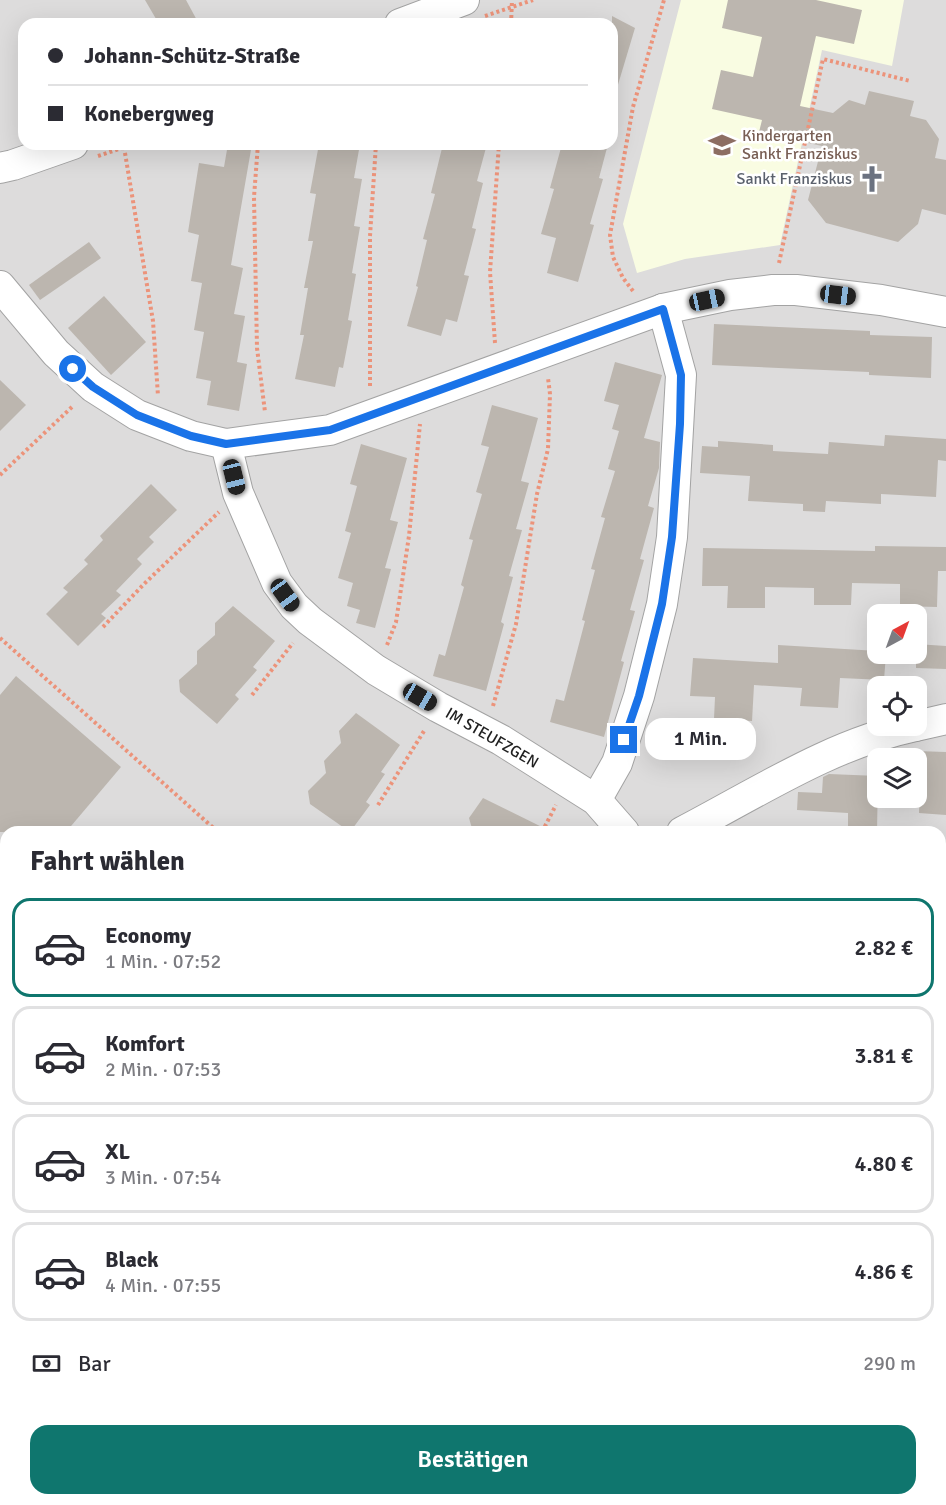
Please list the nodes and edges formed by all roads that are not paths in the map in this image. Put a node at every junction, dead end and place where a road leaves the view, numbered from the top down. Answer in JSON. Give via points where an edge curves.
{"nodes":[{"id":1,"x":473,"y":9,"type":"edge"},
{"id":2,"x":429,"y":18,"type":"edge"},
{"id":3,"x":56,"y":150,"type":"edge"},
{"id":4,"x":0,"y":168,"type":"edge"},
{"id":5,"x":0,"y":286,"type":"edge"},
{"id":6,"x":946,"y":312,"type":"edge"},
{"id":7,"x":653,"y":313,"type":"junction"},
{"id":8,"x":226,"y":444,"type":"junction"},
{"id":9,"x":946,"y":719,"type":"edge"},
{"id":10,"x":927,"y":723,"type":"edge"},
{"id":11,"x":881,"y":736,"type":"edge"},
{"id":12,"x":596,"y":800,"type":"junction"},
{"id":13,"x":619,"y":826,"type":"edge"},
{"id":14,"x":693,"y":826,"type":"edge"}],
"edges":[{"from":1,"to":2,"type":"street"},
{"from":3,"to":4,"type":"street"},
{"from":5,"to":8,"type":"street","via":[[56,353],[93,387],[137,415],[191,436]]},
{"from":6,"to":7,"type":"street","via":[[880,300],[773,290],[730,295]]},
{"from":7,"to":8,"type":"street","via":[[330,430]]},
{"from":7,"to":12,"type":"street","via":[[681,375],[672,537],[662,604],[639,696],[617,763]]},
{"from":8,"to":12,"type":"street","name":"IM STEUFZGEN","via":[[238,493],[277,583],[294,606],[376,670],[501,740]]},
{"from":9,"to":10,"type":"street"},
{"from":11,"to":14,"type":"street","via":[[813,762]]},
{"from":12,"to":13,"type":"street","name":"IM STEUFZGEN"}]}
